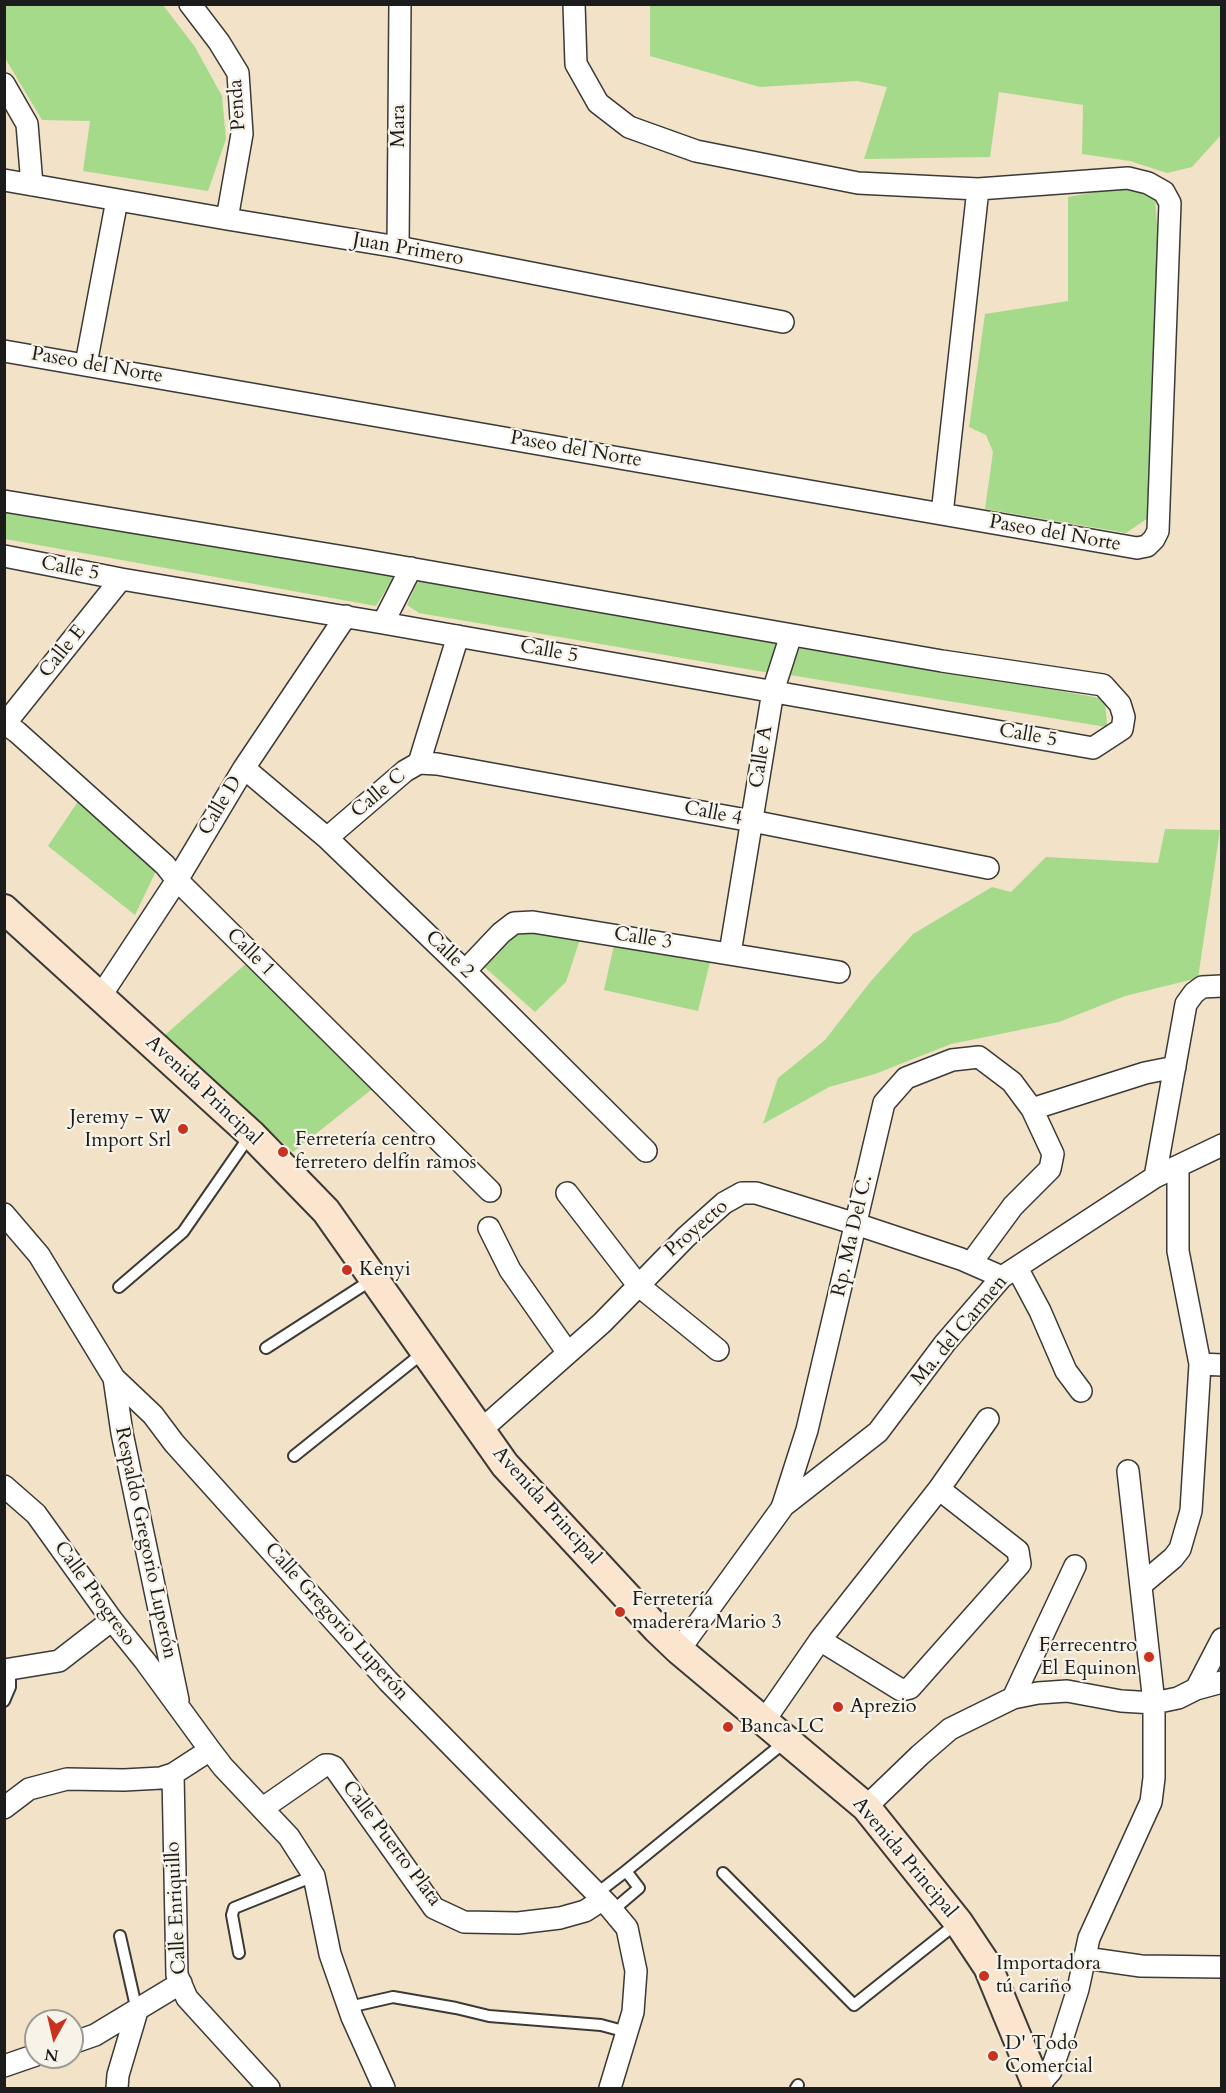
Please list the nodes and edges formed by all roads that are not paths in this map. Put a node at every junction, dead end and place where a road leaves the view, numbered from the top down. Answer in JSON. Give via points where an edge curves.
{"nodes":[{"id":1,"x":190,"y":4,"type":"edge"},
{"id":2,"x":400,"y":4,"type":"edge"},
{"id":3,"x":574,"y":4,"type":"edge"},
{"id":4,"x":4,"y":84,"type":"edge"},
{"id":5,"x":4,"y":180,"type":"edge"},
{"id":6,"x":32,"y":185,"type":"junction"},
{"id":7,"x":978,"y":189,"type":"junction"},
{"id":8,"x":117,"y":200,"type":"junction"},
{"id":9,"x":227,"y":219,"type":"junction"},
{"id":10,"x":398,"y":247,"type":"junction"},
{"id":11,"x":783,"y":322,"type":"dead end"},
{"id":12,"x":4,"y":351,"type":"edge"},
{"id":13,"x":86,"y":364,"type":"junction"},
{"id":14,"x":4,"y":501,"type":"edge"},
{"id":15,"x":942,"y":514,"type":"junction"},
{"id":16,"x":4,"y":556,"type":"edge"},
{"id":17,"x":411,"y":568,"type":"junction"},
{"id":18,"x":121,"y":579,"type":"junction"},
{"id":19,"x":346,"y":616,"type":"junction"},
{"id":20,"x":383,"y":623,"type":"junction"},
{"id":21,"x":791,"y":635,"type":"junction"},
{"id":22,"x":458,"y":636,"type":"junction"},
{"id":23,"x":773,"y":691,"type":"junction"},
{"id":24,"x":5,"y":724,"type":"edge"},
{"id":25,"x":428,"y":763,"type":"junction"},
{"id":26,"x":244,"y":768,"type":"junction"},
{"id":27,"x":752,"y":821,"type":"junction"},
{"id":28,"x":327,"y":838,"type":"junction"},
{"id":29,"x":988,"y":868,"type":"dead end"},
{"id":30,"x":177,"y":880,"type":"junction"},
{"id":31,"x":4,"y":909,"type":"edge"},
{"id":32,"x":730,"y":953,"type":"junction"},
{"id":33,"x":465,"y":971,"type":"junction"},
{"id":34,"x":839,"y":972,"type":"dead end"},
{"id":35,"x":1221,"y":986,"type":"edge"},
{"id":36,"x":100,"y":997,"type":"junction"},
{"id":37,"x":1175,"y":1067,"type":"junction"},
{"id":38,"x":1032,"y":1109,"type":"junction"},
{"id":39,"x":251,"y":1134,"type":"junction"},
{"id":40,"x":1221,"y":1145,"type":"edge"},
{"id":41,"x":646,"y":1151,"type":"dead end"},
{"id":42,"x":1178,"y":1167,"type":"junction"},
{"id":43,"x":1155,"y":1177,"type":"junction"},
{"id":44,"x":490,"y":1191,"type":"dead end"},
{"id":45,"x":567,"y":1193,"type":"dead end"},
{"id":46,"x":4,"y":1214,"type":"edge"},
{"id":47,"x":856,"y":1224,"type":"junction"},
{"id":48,"x":489,"y":1228,"type":"dead end"},
{"id":49,"x":971,"y":1263,"type":"junction"},
{"id":50,"x":1010,"y":1272,"type":"junction"},
{"id":51,"x":374,"y":1279,"type":"junction"},
{"id":52,"x":638,"y":1284,"type":"junction"},
{"id":53,"x":119,"y":1287,"type":"dead end"},
{"id":54,"x":266,"y":1348,"type":"dead end"},
{"id":55,"x":718,"y":1350,"type":"dead end"},
{"id":56,"x":424,"y":1352,"type":"junction"},
{"id":57,"x":568,"y":1353,"type":"junction"},
{"id":58,"x":1211,"y":1365,"type":"edge"},
{"id":59,"x":114,"y":1378,"type":"junction"},
{"id":60,"x":1081,"y":1391,"type":"dead end"},
{"id":61,"x":988,"y":1419,"type":"dead end"},
{"id":62,"x":481,"y":1430,"type":"junction"},
{"id":63,"x":294,"y":1456,"type":"dead end"},
{"id":64,"x":1128,"y":1471,"type":"dead end"},
{"id":65,"x":4,"y":1486,"type":"edge"},
{"id":66,"x":939,"y":1489,"type":"junction"},
{"id":67,"x":782,"y":1508,"type":"junction"},
{"id":68,"x":1075,"y":1566,"type":"dead end"},
{"id":69,"x":1141,"y":1585,"type":"junction"},
{"id":70,"x":112,"y":1620,"type":"junction"},
{"id":71,"x":1221,"y":1639,"type":"edge"},
{"id":72,"x":820,"y":1640,"type":"junction"},
{"id":73,"x":679,"y":1650,"type":"junction"},
{"id":74,"x":7,"y":1669,"type":"edge"},
{"id":75,"x":1221,"y":1682,"type":"edge"},
{"id":76,"x":1196,"y":1689,"type":"junction"},
{"id":77,"x":1013,"y":1698,"type":"junction"},
{"id":78,"x":4,"y":1701,"type":"edge"},
{"id":79,"x":1154,"y":1703,"type":"junction"},
{"id":80,"x":179,"y":1707,"type":"junction"},
{"id":81,"x":764,"y":1721,"type":"junction"},
{"id":82,"x":786,"y":1740,"type":"junction"},
{"id":83,"x":210,"y":1750,"type":"junction"},
{"id":84,"x":173,"y":1774,"type":"junction"},
{"id":85,"x":866,"y":1807,"type":"junction"},
{"id":86,"x":4,"y":1808,"type":"edge"},
{"id":87,"x":263,"y":1808,"type":"junction"},
{"id":88,"x":626,"y":1871,"type":"junction"},
{"id":89,"x":723,"y":1873,"type":"dead end"},
{"id":90,"x":314,"y":1876,"type":"junction"},
{"id":91,"x":604,"y":1902,"type":"junction"},
{"id":92,"x":958,"y":1922,"type":"junction"},
{"id":93,"x":120,"y":1936,"type":"dead end"},
{"id":94,"x":239,"y":1953,"type":"dead end"},
{"id":95,"x":1085,"y":1958,"type":"junction"},
{"id":96,"x":1221,"y":1967,"type":"edge"},
{"id":97,"x":181,"y":1983,"type":"junction"},
{"id":98,"x":349,"y":2007,"type":"junction"},
{"id":99,"x":137,"y":2011,"type":"junction"},
{"id":100,"x":627,"y":2032,"type":"junction"},
{"id":101,"x":84,"y":2039,"type":"edge"},
{"id":102,"x":24,"y":2059,"type":"edge"},
{"id":103,"x":4,"y":2066,"type":"edge"},
{"id":104,"x":1031,"y":2083,"type":"edge"},
{"id":105,"x":117,"y":2088,"type":"edge"},
{"id":106,"x":269,"y":2088,"type":"edge"},
{"id":107,"x":384,"y":2088,"type":"edge"},
{"id":108,"x":610,"y":2088,"type":"edge"}],
"edges":[{"from":1,"to":9,"type":"street","name":"Penda","via":[[238,73],[242,134]]},
{"from":2,"to":10,"type":"street","name":"Mara"},
{"from":3,"to":7,"type":"street","via":[[576,63],[598,103],[629,127],[696,151],[858,183]]},
{"from":4,"to":6,"type":"street","via":[[27,124]]},
{"from":5,"to":6,"type":"street","name":"Juan Primero"},
{"from":6,"to":8,"type":"street","name":"Juan Primero"},
{"from":7,"to":15,"type":"street"},
{"from":7,"to":15,"type":"street","name":"Paseo del Norte","via":[[1128,178],[1164,192],[1170,203],[1158,531],[1147,546],[1137,548]]},
{"from":8,"to":9,"type":"street","name":"Juan Primero"},
{"from":8,"to":13,"type":"street"},
{"from":9,"to":10,"type":"street","name":"Juan Primero"},
{"from":10,"to":11,"type":"street","name":"Juan Primero"},
{"from":12,"to":13,"type":"street","name":"Paseo del Norte"},
{"from":13,"to":15,"type":"street","name":"Paseo del Norte"},
{"from":14,"to":17,"type":"street"},
{"from":16,"to":18,"type":"street","name":"Calle 5"},
{"from":17,"to":20,"type":"street"},
{"from":17,"to":21,"type":"street"},
{"from":18,"to":19,"type":"street","name":"Calle 5"},
{"from":18,"to":24,"type":"street","name":"Calle E"},
{"from":19,"to":20,"type":"street","name":"Calle 5"},
{"from":19,"to":26,"type":"street","name":"Calle D"},
{"from":20,"to":22,"type":"street","name":"Calle 5"},
{"from":21,"to":23,"type":"street","name":"Calle A"},
{"from":21,"to":23,"type":"street","name":"Calle 5","via":[[1103,684],[1120,704],[1122,729],[1093,748]]},
{"from":22,"to":23,"type":"street","name":"Calle 5"},
{"from":22,"to":25,"type":"street"},
{"from":23,"to":27,"type":"street","name":"Calle A"},
{"from":24,"to":30,"type":"street","name":"Calle 1","via":[[165,865]]},
{"from":25,"to":27,"type":"street","name":"Calle 4"},
{"from":25,"to":28,"type":"street","name":"Calle C","via":[[405,771]]},
{"from":26,"to":28,"type":"street","name":"Calle 2"},
{"from":26,"to":30,"type":"street","name":"Calle D"},
{"from":27,"to":29,"type":"street","name":"Calle 4"},
{"from":27,"to":32,"type":"street","name":"Calle A"},
{"from":28,"to":33,"type":"street","name":"Calle 2"},
{"from":30,"to":36,"type":"street","name":"Calle D"},
{"from":30,"to":44,"type":"street","name":"Calle 1"},
{"from":31,"to":36,"type":"street","name":"Avenida Principal"},
{"from":32,"to":33,"type":"street","name":"Calle 3","via":[[533,922],[514,923]]},
{"from":32,"to":34,"type":"street","name":"Calle 3"},
{"from":33,"to":41,"type":"street","name":"Calle 2"},
{"from":35,"to":37,"type":"street","via":[[1202,987],[1186,1004]]},
{"from":36,"to":39,"type":"street","name":"Avenida Principal"},
{"from":37,"to":38,"type":"street"},
{"from":37,"to":43,"type":"street"},
{"from":38,"to":47,"type":"street","name":"Rp. Ma Del C.","via":[[1012,1082],[979,1058],[952,1060],[906,1078],[884,1103]]},
{"from":38,"to":49,"type":"street","via":[[1053,1154],[1050,1168],[1013,1206]]},
{"from":39,"to":51,"type":"street","name":"Avenida Principal","via":[[326,1211]]},
{"from":39,"to":53,"type":"lane","via":[[183,1232]]},
{"from":40,"to":42,"type":"street","name":"Ma. del Carmen"},
{"from":42,"to":43,"type":"street","name":"Ma. del Carmen"},
{"from":42,"to":58,"type":"street","via":[[1178,1251]]},
{"from":43,"to":50,"type":"street","name":"Ma. del Carmen"},
{"from":45,"to":52,"type":"street"},
{"from":46,"to":59,"type":"street","name":"Calle Gregorio Luperón","via":[[39,1255]]},
{"from":47,"to":49,"type":"street","name":"Proyecto"},
{"from":47,"to":52,"type":"street","name":"Proyecto","via":[[756,1192],[742,1193],[708,1216]]},
{"from":47,"to":67,"type":"street","name":"Rp. Ma Del C.","via":[[807,1430]]},
{"from":48,"to":57,"type":"street","via":[[510,1270]]},
{"from":49,"to":50,"type":"street","name":"Proyecto"},
{"from":50,"to":60,"type":"street","via":[[1040,1311],[1066,1371]]},
{"from":50,"to":67,"type":"street","name":"Ma. del Carmen","via":[[945,1343],[878,1432]]},
{"from":51,"to":54,"type":"lane"},
{"from":51,"to":56,"type":"street","name":"Avenida Principal"},
{"from":52,"to":55,"type":"street"},
{"from":52,"to":57,"type":"street","name":"Proyecto"},
{"from":56,"to":62,"type":"street","name":"Avenida Principal"},
{"from":56,"to":63,"type":"lane"},
{"from":57,"to":62,"type":"street","name":"Proyecto"},
{"from":58,"to":69,"type":"street","via":[[1185,1538],[1173,1558]]},
{"from":59,"to":80,"type":"street","name":"Respaldo Gregorio Luperón"},
{"from":59,"to":91,"type":"street","name":"Calle Gregorio Luperón","via":[[153,1415],[388,1681]]},
{"from":61,"to":66,"type":"street"},
{"from":62,"to":73,"type":"street","name":"Avenida Principal","via":[[505,1465]]},
{"from":64,"to":69,"type":"street"},
{"from":65,"to":70,"type":"street","name":"Calle Progreso","via":[[36,1514]]},
{"from":66,"to":72,"type":"street"},
{"from":66,"to":72,"type":"street","via":[[1018,1551],[1020,1564],[910,1688],[901,1690]]},
{"from":67,"to":73,"type":"street"},
{"from":68,"to":77,"type":"street"},
{"from":69,"to":79,"type":"street"},
{"from":70,"to":74,"type":"street","via":[[59,1661]]},
{"from":70,"to":80,"type":"street","name":"Calle Progreso"},
{"from":71,"to":76,"type":"street"},
{"from":72,"to":81,"type":"street"},
{"from":73,"to":81,"type":"street","name":"Avenida Principal"},
{"from":74,"to":78,"type":"lane","via":[[10,1687]]},
{"from":75,"to":76,"type":"street"},
{"from":76,"to":79,"type":"street"},
{"from":77,"to":79,"type":"street","via":[[1066,1691]]},
{"from":77,"to":85,"type":"street","via":[[950,1729]]},
{"from":79,"to":95,"type":"street","via":[[1151,1802],[1089,1938]]},
{"from":80,"to":83,"type":"street","name":"Calle Progreso"},
{"from":81,"to":82,"type":"street","name":"Avenida Principal"},
{"from":82,"to":85,"type":"street","name":"Avenida Principal"},
{"from":82,"to":88,"type":"lane"},
{"from":83,"to":84,"type":"street"},
{"from":83,"to":87,"type":"street","name":"Calle Progreso"},
{"from":84,"to":86,"type":"street","via":[[124,1780],[67,1779],[29,1789]]},
{"from":84,"to":97,"type":"street","name":"Calle Enriquillo","via":[[177,1975]]},
{"from":85,"to":92,"type":"street","name":"Avenida Principal"},
{"from":87,"to":90,"type":"street","name":"Calle Progreso","via":[[289,1837]]},
{"from":87,"to":91,"type":"street","name":"Calle Puerto Plata","via":[[330,1765],[434,1908],[464,1922],[518,1923],[560,1918]]},
{"from":88,"to":91,"type":"lane"},
{"from":88,"to":91,"type":"lane","via":[[639,1888]]},
{"from":89,"to":92,"type":"lane","via":[[854,2005]]},
{"from":90,"to":94,"type":"lane","via":[[234,1908]]},
{"from":90,"to":98,"type":"street","via":[[330,1954]]},
{"from":91,"to":100,"type":"street","name":"Calle Gregorio Luperón","via":[[627,1929],[636,1971],[633,2012]]},
{"from":92,"to":104,"type":"street","name":"Avenida Principal","via":[[988,1967]]},
{"from":93,"to":99,"type":"lane"},
{"from":95,"to":96,"type":"street","via":[[1141,1966]]},
{"from":95,"to":104,"type":"street","via":[[1051,2071]]},
{"from":97,"to":99,"type":"street"},
{"from":97,"to":106,"type":"street","name":"Calle Enriquillo","via":[[187,1998]]},
{"from":98,"to":100,"type":"lane","via":[[393,1997],[489,2016],[601,2025]]},
{"from":98,"to":107,"type":"street"},
{"from":99,"to":101,"type":"street"},
{"from":99,"to":105,"type":"street"},
{"from":100,"to":108,"type":"street","name":"Calle Gregorio Luperón"},
{"from":102,"to":103,"type":"street"}]}
